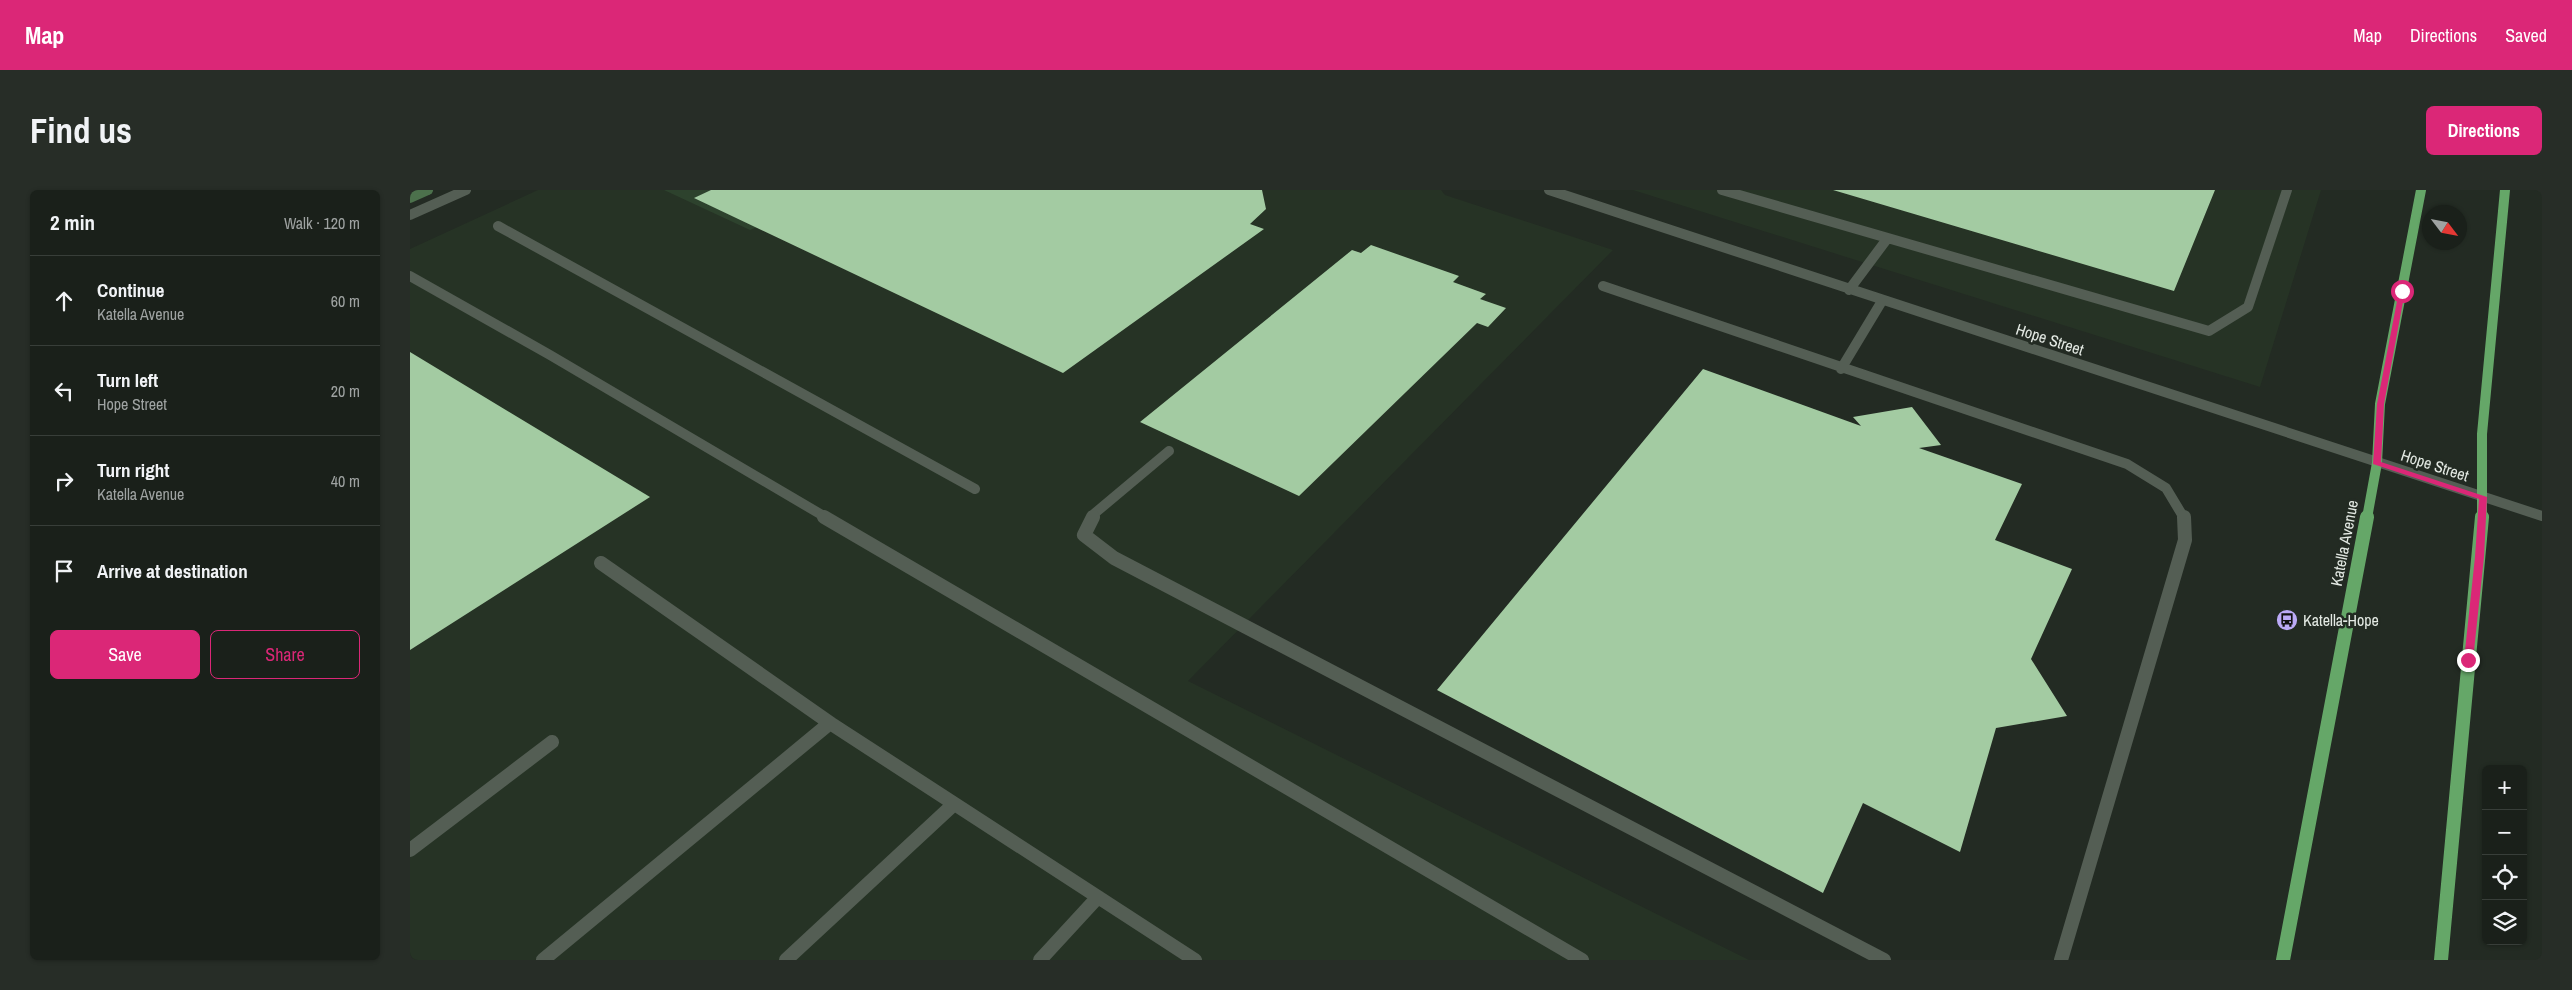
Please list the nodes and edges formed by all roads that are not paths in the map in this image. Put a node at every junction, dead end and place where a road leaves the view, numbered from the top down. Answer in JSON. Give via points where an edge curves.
{"nodes":[{"id":1,"x":466,"y":190,"type":"edge"},
{"id":2,"x":1549,"y":190,"type":"edge"},
{"id":3,"x":1722,"y":190,"type":"edge"},
{"id":4,"x":2287,"y":190,"type":"edge"},
{"id":5,"x":2421,"y":190,"type":"edge"},
{"id":6,"x":2505,"y":190,"type":"edge"},
{"id":7,"x":410,"y":215,"type":"edge"},
{"id":8,"x":498,"y":226,"type":"dead end"},
{"id":9,"x":1887,"y":239,"type":"junction"},
{"id":10,"x":410,"y":276,"type":"edge"},
{"id":11,"x":1603,"y":286,"type":"dead end"},
{"id":12,"x":1849,"y":290,"type":"junction"},
{"id":13,"x":1882,"y":301,"type":"junction"},
{"id":14,"x":1841,"y":369,"type":"junction"},
{"id":15,"x":1169,"y":451,"type":"dead end"},
{"id":16,"x":2377,"y":464,"type":"junction"},
{"id":17,"x":975,"y":489,"type":"dead end"},
{"id":18,"x":2483,"y":497,"type":"junction"},
{"id":19,"x":2542,"y":516,"type":"edge"},
{"id":20,"x":601,"y":562,"type":"dead end"},
{"id":21,"x":830,"y":723,"type":"junction"},
{"id":22,"x":552,"y":742,"type":"dead end"},
{"id":23,"x":954,"y":804,"type":"junction"},
{"id":24,"x":410,"y":850,"type":"edge"},
{"id":25,"x":1098,"y":897,"type":"junction"},
{"id":26,"x":543,"y":960,"type":"edge"},
{"id":27,"x":786,"y":960,"type":"edge"},
{"id":28,"x":1040,"y":960,"type":"edge"},
{"id":29,"x":1195,"y":960,"type":"edge"},
{"id":30,"x":1582,"y":960,"type":"edge"},
{"id":31,"x":1884,"y":960,"type":"edge"},
{"id":32,"x":2060,"y":960,"type":"edge"},
{"id":33,"x":2283,"y":960,"type":"edge"},
{"id":34,"x":2441,"y":960,"type":"edge"}],
"edges":[{"from":1,"to":7,"type":"street"},
{"from":2,"to":12,"type":"street","name":"Hope Street"},
{"from":3,"to":9,"type":"street"},
{"from":4,"to":9,"type":"street","via":[[2248,307],[2209,331]]},
{"from":5,"to":16,"type":"main road","name":"Katella Avenue","via":[[2380,404]]},
{"from":6,"to":18,"type":"main road","via":[[2482,434]]},
{"from":8,"to":17,"type":"street"},
{"from":9,"to":12,"type":"street"},
{"from":10,"to":30,"type":"street"},
{"from":11,"to":14,"type":"street"},
{"from":12,"to":13,"type":"street","name":"Hope Street"},
{"from":13,"to":14,"type":"street"},
{"from":13,"to":16,"type":"street","name":"Hope Street"},
{"from":14,"to":32,"type":"street","via":[[2127,464],[2166,488],[2184,517],[2184,540]]},
{"from":15,"to":31,"type":"street","via":[[1095,513],[1084,535],[1114,558]]},
{"from":16,"to":18,"type":"street","name":"Hope Street"},
{"from":16,"to":33,"type":"main road","name":"Katella Avenue"},
{"from":18,"to":19,"type":"street","name":"Hope Street"},
{"from":18,"to":34,"type":"main road"},
{"from":20,"to":21,"type":"street"},
{"from":21,"to":23,"type":"street"},
{"from":21,"to":26,"type":"street"},
{"from":22,"to":24,"type":"street"},
{"from":23,"to":25,"type":"street"},
{"from":23,"to":27,"type":"street"},
{"from":25,"to":28,"type":"street"},
{"from":25,"to":29,"type":"street"}]}
